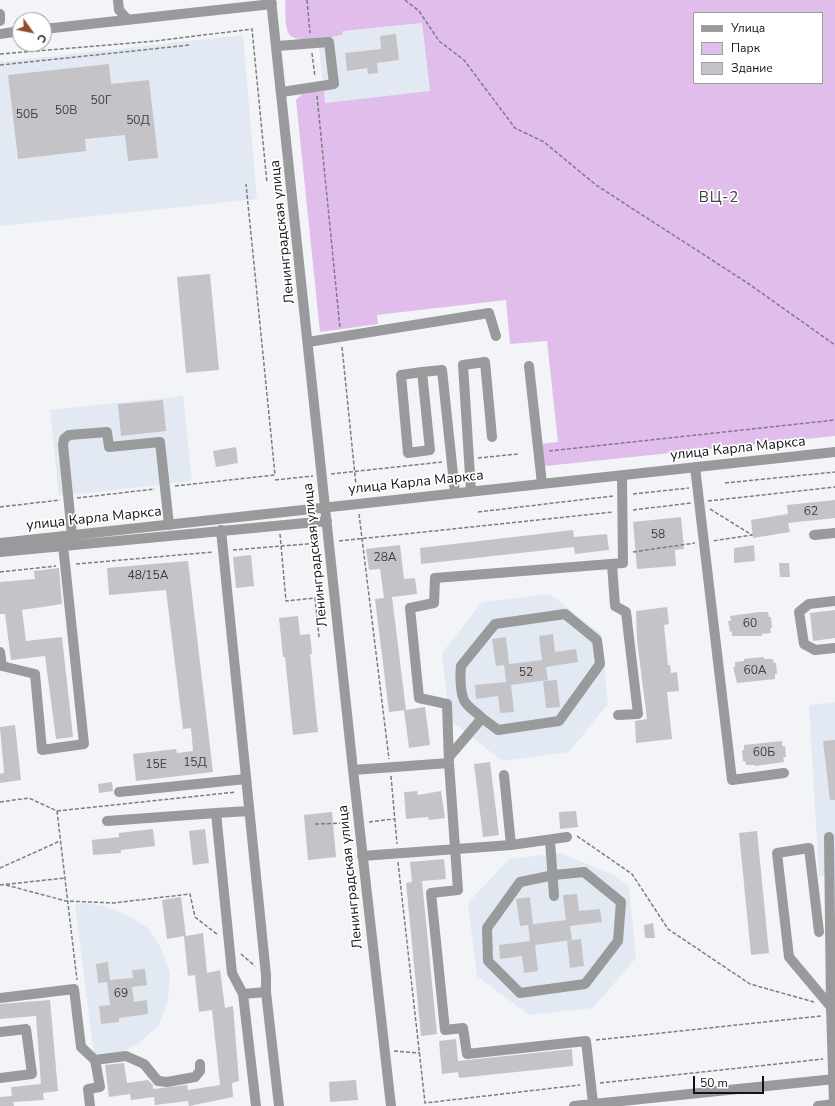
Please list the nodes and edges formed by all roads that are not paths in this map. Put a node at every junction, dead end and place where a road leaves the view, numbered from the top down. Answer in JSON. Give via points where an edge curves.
{"nodes":[{"id":1,"x":118,"y":0,"type":"edge"},
{"id":2,"x":271,"y":2,"type":"edge"},
{"id":3,"x":0,"y":14,"type":"edge"},
{"id":4,"x":128,"y":20,"type":"junction"},
{"id":5,"x":0,"y":21,"type":"edge"},
{"id":6,"x":52,"y":28,"type":"edge"},
{"id":7,"x":12,"y":32,"type":"edge"},
{"id":8,"x":0,"y":34,"type":"edge"},
{"id":9,"x":277,"y":46,"type":"junction"},
{"id":10,"x":282,"y":92,"type":"junction"},
{"id":11,"x":496,"y":336,"type":"dead end"},
{"id":12,"x":308,"y":342,"type":"junction"},
{"id":13,"x":529,"y":366,"type":"dead end"},
{"id":14,"x":422,"y":372,"type":"junction"},
{"id":15,"x":492,"y":436,"type":"dead end"},
{"id":16,"x":835,"y":452,"type":"edge"},
{"id":17,"x":695,"y":467,"type":"junction"},
{"id":18,"x":622,"y":475,"type":"junction"},
{"id":19,"x":321,"y":476,"type":"junction"},
{"id":20,"x":542,"y":484,"type":"junction"},
{"id":21,"x":471,"y":491,"type":"junction"},
{"id":22,"x":455,"y":493,"type":"junction"},
{"id":23,"x":325,"y":507,"type":"junction"},
{"id":24,"x":326,"y":521,"type":"junction"},
{"id":25,"x":170,"y":524,"type":"junction"},
{"id":26,"x":221,"y":530,"type":"junction"},
{"id":27,"x":835,"y":533,"type":"edge"},
{"id":28,"x":72,"y":535,"type":"junction"},
{"id":29,"x":814,"y":535,"type":"dead end"},
{"id":30,"x":328,"y":542,"type":"junction"},
{"id":31,"x":0,"y":543,"type":"edge"},
{"id":32,"x":63,"y":545,"type":"junction"},
{"id":33,"x":0,"y":552,"type":"edge"},
{"id":34,"x":612,"y":564,"type":"junction"},
{"id":35,"x":835,"y":601,"type":"edge"},
{"id":36,"x":835,"y":648,"type":"edge"},
{"id":37,"x":0,"y":652,"type":"edge"},
{"id":38,"x":618,"y":716,"type":"dead end"},
{"id":39,"x":482,"y":718,"type":"junction"},
{"id":40,"x":449,"y":760,"type":"junction"},
{"id":41,"x":353,"y":770,"type":"junction"},
{"id":42,"x":784,"y":773,"type":"dead end"},
{"id":43,"x":504,"y":775,"type":"dead end"},
{"id":44,"x":246,"y":779,"type":"junction"},
{"id":45,"x":120,"y":792,"type":"dead end"},
{"id":46,"x":249,"y":811,"type":"junction"},
{"id":47,"x":216,"y":813,"type":"junction"},
{"id":48,"x":106,"y":822,"type":"dead end"},
{"id":49,"x":567,"y":837,"type":"road end"},
{"id":50,"x":829,"y":837,"type":"dead end"},
{"id":51,"x":550,"y":840,"type":"junction"},
{"id":52,"x":510,"y":844,"type":"junction"},
{"id":53,"x":455,"y":847,"type":"junction"},
{"id":54,"x":362,"y":856,"type":"junction"},
{"id":55,"x":554,"y":875,"type":"junction"},
{"id":56,"x":554,"y":896,"type":"dead end"},
{"id":57,"x":819,"y":932,"type":"dead end"},
{"id":58,"x":266,"y":992,"type":"junction"},
{"id":59,"x":243,"y":994,"type":"junction"},
{"id":60,"x":0,"y":998,"type":"edge"},
{"id":61,"x":833,"y":1006,"type":"edge"},
{"id":62,"x":0,"y":1032,"type":"edge"},
{"id":63,"x":95,"y":1060,"type":"junction"},
{"id":64,"x":200,"y":1064,"type":"dead end"},
{"id":65,"x":0,"y":1078,"type":"edge"},
{"id":66,"x":834,"y":1079,"type":"edge"},
{"id":67,"x":592,"y":1103,"type":"junction"},
{"id":68,"x":835,"y":1104,"type":"edge"},
{"id":69,"x":90,"y":1106,"type":"edge"},
{"id":70,"x":256,"y":1106,"type":"edge"},
{"id":71,"x":279,"y":1106,"type":"edge"},
{"id":72,"x":387,"y":1106,"type":"edge"},
{"id":73,"x":391,"y":1106,"type":"edge"},
{"id":74,"x":574,"y":1106,"type":"edge"},
{"id":75,"x":818,"y":1106,"type":"edge"}],
"edges":[{"from":1,"to":4,"type":"street","via":[[119,10]]},
{"from":2,"to":4,"type":"street"},
{"from":2,"to":9,"type":"street","name":"Ленинградская улица"},
{"from":2,"to":19,"type":"street"},
{"from":3,"to":5,"type":"street"},
{"from":4,"to":6,"type":"street"},
{"from":7,"to":8,"type":"street"},
{"from":9,"to":10,"type":"street","name":"Ленинградская улица"},
{"from":9,"to":10,"type":"street","via":[[329,42],[334,84]]},
{"from":10,"to":12,"type":"street","name":"Ленинградская улица"},
{"from":11,"to":12,"type":"street","via":[[489,313]]},
{"from":12,"to":19,"type":"street","name":"Ленинградская улица"},
{"from":13,"to":20,"type":"street"},
{"from":14,"to":14,"type":"street","via":[[430,450],[408,453],[401,375]]},
{"from":14,"to":22,"type":"street","via":[[442,370]]},
{"from":15,"to":21,"type":"street","via":[[485,362],[463,365]]},
{"from":16,"to":17,"type":"street","name":"улица Карла Маркса"},
{"from":17,"to":18,"type":"street","name":"улица Карла Маркса"},
{"from":17,"to":42,"type":"street","via":[[732,780]]},
{"from":18,"to":20,"type":"street","name":"улица Карла Маркса"},
{"from":18,"to":34,"type":"street","via":[[624,563]]},
{"from":19,"to":23,"type":"street","name":"Ленинградская улица"},
{"from":20,"to":21,"type":"street","name":"улица Карла Маркса"},
{"from":21,"to":22,"type":"street","name":"улица Карла Маркса"},
{"from":22,"to":23,"type":"street","name":"улица Карла Маркса"},
{"from":23,"to":24,"type":"street","name":"Ленинградская улица"},
{"from":23,"to":25,"type":"street","name":"улица Карла Маркса"},
{"from":24,"to":26,"type":"street","name":"улица Карла Маркса"},
{"from":24,"to":30,"type":"street","name":"Ленинградская улица"},
{"from":25,"to":28,"type":"street","name":"улица Карла Маркса"},
{"from":25,"to":28,"type":"street","via":[[160,442],[109,447],[107,432],[69,435],[64,439],[63,445]]},
{"from":26,"to":32,"type":"street","name":"улица Карла Маркса"},
{"from":26,"to":44,"type":"street"},
{"from":27,"to":29,"type":"street"},
{"from":28,"to":31,"type":"street","name":"улица Карла Маркса"},
{"from":30,"to":41,"type":"street","name":"Ленинградская улица"},
{"from":30,"to":54,"type":"street"},
{"from":32,"to":33,"type":"street","name":"улица Карла Маркса"},
{"from":32,"to":37,"type":"street","via":[[84,744],[42,750],[35,674],[2,666]]},
{"from":34,"to":38,"type":"street","via":[[615,606],[626,612],[638,714]]},
{"from":34,"to":40,"type":"street","via":[[436,578],[434,603],[410,608],[419,698],[447,704]]},
{"from":35,"to":36,"type":"street","via":[[809,604],[799,612],[804,644],[815,650]]},
{"from":39,"to":39,"type":"street","via":[[465,703],[461,666],[495,624],[565,614],[597,640],[600,664],[559,722],[498,730]]},
{"from":39,"to":40,"type":"street"},
{"from":40,"to":41,"type":"street"},
{"from":40,"to":53,"type":"street"},
{"from":41,"to":54,"type":"street","name":"Ленинградская улица"},
{"from":43,"to":52,"type":"street"},
{"from":44,"to":45,"type":"street"},
{"from":44,"to":46,"type":"street"},
{"from":46,"to":47,"type":"street"},
{"from":46,"to":58,"type":"street"},
{"from":47,"to":48,"type":"street"},
{"from":47,"to":59,"type":"street","via":[[232,973]]},
{"from":49,"to":51,"type":"street"},
{"from":50,"to":61,"type":"street"},
{"from":51,"to":52,"type":"street"},
{"from":51,"to":55,"type":"street"},
{"from":52,"to":53,"type":"street"},
{"from":53,"to":54,"type":"street"},
{"from":53,"to":67,"type":"street","via":[[458,890],[431,892],[445,1030],[463,1028],[467,1054],[586,1041]]},
{"from":54,"to":72,"type":"street"},
{"from":54,"to":73,"type":"street","name":"Ленинградская улица"},
{"from":55,"to":55,"type":"street","via":[[520,882],[487,928],[488,961],[520,993],[585,984],[618,941],[621,902],[584,872]]},
{"from":55,"to":56,"type":"street"},
{"from":57,"to":61,"type":"street","via":[[809,848],[777,853],[789,957]]},
{"from":58,"to":59,"type":"street"},
{"from":58,"to":71,"type":"street"},
{"from":59,"to":70,"type":"street"},
{"from":60,"to":63,"type":"street","via":[[74,989],[81,1047]]},
{"from":61,"to":66,"type":"street"},
{"from":62,"to":65,"type":"street","via":[[26,1029],[32,1074]]},
{"from":63,"to":64,"type":"street","via":[[126,1056],[144,1064],[158,1081],[167,1082],[195,1077],[200,1070]]},
{"from":63,"to":69,"type":"street","via":[[100,1087],[88,1090]]},
{"from":66,"to":67,"type":"street"},
{"from":66,"to":68,"type":"street"},
{"from":67,"to":74,"type":"street"},
{"from":68,"to":75,"type":"street"}]}
